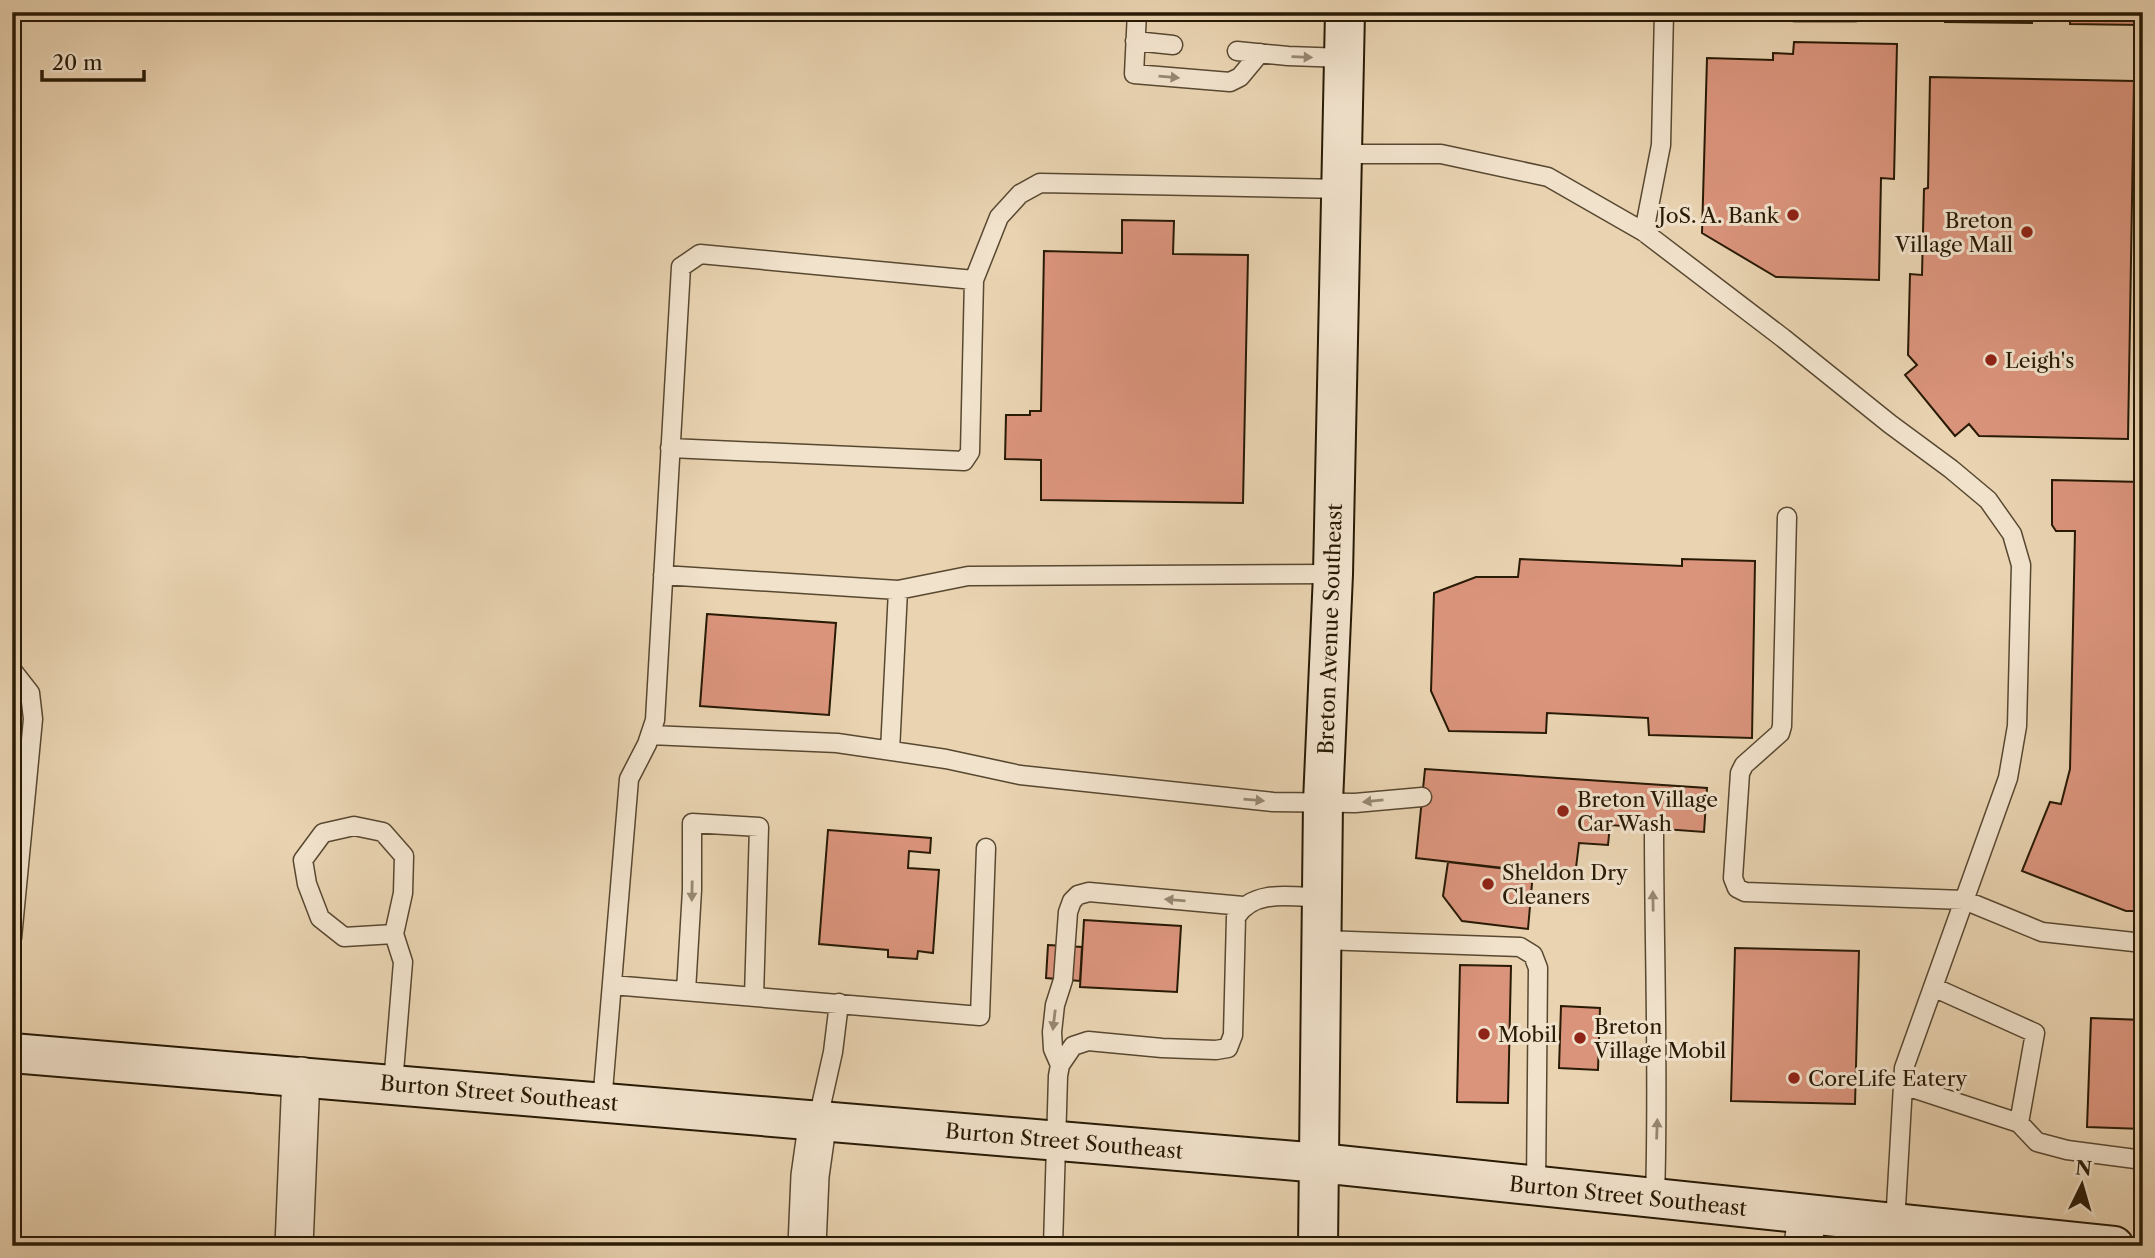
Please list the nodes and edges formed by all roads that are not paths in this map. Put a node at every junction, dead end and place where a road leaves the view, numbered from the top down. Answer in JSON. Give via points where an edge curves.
{"nodes":[{"id":1,"x":1137,"y":12,"type":"edge"},
{"id":2,"x":1345,"y":12,"type":"edge"},
{"id":3,"x":1664,"y":12,"type":"edge"},
{"id":4,"x":1795,"y":12,"type":"edge"},
{"id":5,"x":1855,"y":12,"type":"edge"},
{"id":6,"x":1135,"y":41,"type":"junction"},
{"id":7,"x":1173,"y":45,"type":"dead end"},
{"id":8,"x":1237,"y":51,"type":"dead end"},
{"id":9,"x":1260,"y":53,"type":"junction"},
{"id":10,"x":1344,"y":58,"type":"junction"},
{"id":11,"x":1342,"y":172,"type":"junction"},
{"id":12,"x":1644,"y":232,"type":"junction"},
{"id":13,"x":974,"y":281,"type":"junction"},
{"id":14,"x":670,"y":448,"type":"junction"},
{"id":15,"x":1787,"y":517,"type":"dead end"},
{"id":16,"x":1333,"y":574,"type":"junction"},
{"id":17,"x":663,"y":575,"type":"junction"},
{"id":18,"x":898,"y":590,"type":"junction"},
{"id":19,"x":12,"y":670,"type":"edge"},
{"id":20,"x":650,"y":735,"type":"junction"},
{"id":21,"x":890,"y":751,"type":"junction"},
{"id":22,"x":1422,"y":797,"type":"dead end"},
{"id":23,"x":1323,"y":802,"type":"junction"},
{"id":24,"x":1654,"y":828,"type":"dead end"},
{"id":25,"x":986,"y":848,"type":"dead end"},
{"id":26,"x":1323,"y":898,"type":"junction"},
{"id":27,"x":1964,"y":900,"type":"junction"},
{"id":28,"x":14,"y":904,"type":"edge"},
{"id":29,"x":1243,"y":906,"type":"junction"},
{"id":30,"x":394,"y":934,"type":"junction"},
{"id":31,"x":12,"y":938,"type":"edge"},
{"id":32,"x":1322,"y":940,"type":"junction"},
{"id":33,"x":2143,"y":943,"type":"edge"},
{"id":34,"x":612,"y":985,"type":"junction"},
{"id":35,"x":1933,"y":987,"type":"junction"},
{"id":36,"x":686,"y":991,"type":"junction"},
{"id":37,"x":754,"y":997,"type":"junction"},
{"id":38,"x":839,"y":1003,"type":"junction"},
{"id":39,"x":12,"y":1053,"type":"edge"},
{"id":40,"x":1060,"y":1065,"type":"junction"},
{"id":41,"x":301,"y":1076,"type":"junction"},
{"id":42,"x":393,"y":1084,"type":"junction"},
{"id":43,"x":1903,"y":1085,"type":"junction"},
{"id":44,"x":602,"y":1103,"type":"junction"},
{"id":45,"x":818,"y":1119,"type":"junction"},
{"id":46,"x":2019,"y":1123,"type":"junction"},
{"id":47,"x":1055,"y":1142,"type":"junction"},
{"id":48,"x":2143,"y":1160,"type":"edge"},
{"id":49,"x":1320,"y":1163,"type":"junction"},
{"id":50,"x":1536,"y":1186,"type":"junction"},
{"id":51,"x":1655,"y":1197,"type":"junction"},
{"id":52,"x":1895,"y":1224,"type":"junction"},
{"id":53,"x":1805,"y":1230,"type":"edge"},
{"id":54,"x":294,"y":1246,"type":"edge"},
{"id":55,"x":807,"y":1246,"type":"edge"},
{"id":56,"x":1053,"y":1246,"type":"edge"},
{"id":57,"x":1318,"y":1246,"type":"edge"},
{"id":58,"x":2114,"y":1246,"type":"edge"}],
"edges":[{"from":1,"to":6,"type":"lane"},
{"from":2,"to":10,"type":"main road","name":"Breton Avenue Southeast"},
{"from":3,"to":12,"type":"lane","via":[[1661,145]]},
{"from":4,"to":5,"type":"lane"},
{"from":6,"to":7,"type":"lane"},
{"from":6,"to":9,"type":"lane","one_way":true,"via":[[1134,74],[1230,82]]},
{"from":8,"to":9,"type":"lane"},
{"from":9,"to":10,"type":"lane","one_way":true},
{"from":10,"to":11,"type":"main road","name":"Breton Avenue Southeast"},
{"from":11,"to":12,"type":"lane","via":[[1441,155],[1548,177]]},
{"from":11,"to":13,"type":"lane","via":[[1040,183],[1020,194],[999,217]]},
{"from":11,"to":16,"type":"main road","name":"Breton Avenue Southeast"},
{"from":12,"to":27,"type":"lane","via":[[1951,469],[1988,500],[2012,534],[2021,565],[2017,726],[2008,778]]},
{"from":13,"to":14,"type":"lane","via":[[970,452],[964,461]]},
{"from":13,"to":14,"type":"lane","via":[[700,254],[681,267]]},
{"from":14,"to":17,"type":"lane"},
{"from":15,"to":27,"type":"lane","via":[[1782,726],[1740,774],[1733,878],[1737,888],[1745,892]]},
{"from":16,"to":18,"type":"lane","via":[[968,576]]},
{"from":16,"to":23,"type":"main road","name":"Breton Avenue Southeast"},
{"from":17,"to":18,"type":"lane"},
{"from":17,"to":20,"type":"lane","via":[[655,720]]},
{"from":18,"to":21,"type":"lane"},
{"from":19,"to":28,"type":"lane","via":[[30,693],[33,719]]},
{"from":20,"to":21,"type":"lane","via":[[837,743]]},
{"from":20,"to":34,"type":"lane","via":[[629,779]]},
{"from":21,"to":23,"type":"lane","one_way":true,"via":[[1020,775],[1273,802]]},
{"from":22,"to":23,"type":"lane","one_way":true},
{"from":23,"to":26,"type":"main road","name":"Breton Avenue Southeast"},
{"from":51,"to":24,"type":"lane","one_way":true},
{"from":25,"to":38,"type":"lane","via":[[980,1016]]},
{"from":26,"to":29,"type":"lane","via":[[1270,897]]},
{"from":26,"to":32,"type":"main road","name":"Breton Avenue Southeast"},
{"from":27,"to":33,"type":"lane","via":[[2042,932]]},
{"from":27,"to":35,"type":"lane"},
{"from":28,"to":31,"type":"lane"},
{"from":29,"to":40,"type":"lane","via":[[1236,917],[1233,1035],[1228,1048],[1088,1041],[1073,1046]]},
{"from":29,"to":40,"type":"lane","one_way":true,"via":[[1088,892],[1078,895],[1068,912],[1063,980],[1052,1032]]},
{"from":30,"to":30,"type":"lane","via":[[403,893],[404,856],[383,832],[354,826],[323,834],[303,859],[320,918],[344,937]]},
{"from":30,"to":42,"type":"lane","via":[[403,962]]},
{"from":32,"to":49,"type":"main road","name":"Breton Avenue Southeast"},
{"from":32,"to":50,"type":"lane","via":[[1520,947],[1533,955],[1538,968]]},
{"from":34,"to":36,"type":"lane"},
{"from":34,"to":44,"type":"lane"},
{"from":35,"to":43,"type":"lane"},
{"from":35,"to":46,"type":"lane","via":[[2035,1033]]},
{"from":36,"to":37,"type":"lane"},
{"from":37,"to":36,"type":"lane","one_way":true,"via":[[759,827],[692,823]]},
{"from":37,"to":38,"type":"lane"},
{"from":38,"to":45,"type":"lane"},
{"from":39,"to":41,"type":"main road","name":"Burton Street Southeast"},
{"from":40,"to":47,"type":"lane"},
{"from":41,"to":42,"type":"main road","name":"Burton Street Southeast"},
{"from":41,"to":54,"type":"street"},
{"from":42,"to":44,"type":"main road","name":"Burton Street Southeast"},
{"from":43,"to":46,"type":"lane"},
{"from":43,"to":52,"type":"lane"},
{"from":44,"to":45,"type":"main road","name":"Burton Street Southeast"},
{"from":45,"to":47,"type":"main road","name":"Burton Street Southeast"},
{"from":45,"to":55,"type":"street"},
{"from":46,"to":48,"type":"lane","via":[[2037,1142]]},
{"from":47,"to":49,"type":"main road","name":"Burton Street Southeast"},
{"from":47,"to":56,"type":"lane"},
{"from":49,"to":50,"type":"main road","name":"Burton Street Southeast"},
{"from":49,"to":57,"type":"main road","name":"Breton Avenue Southeast"},
{"from":50,"to":51,"type":"main road","name":"Burton Street Southeast"},
{"from":51,"to":53,"type":"main road","name":"Burton Street Southeast"},
{"from":52,"to":53,"type":"main road","name":"Burton Street Southeast"},
{"from":52,"to":58,"type":"main road","name":"Burton Street Southeast"}]}
